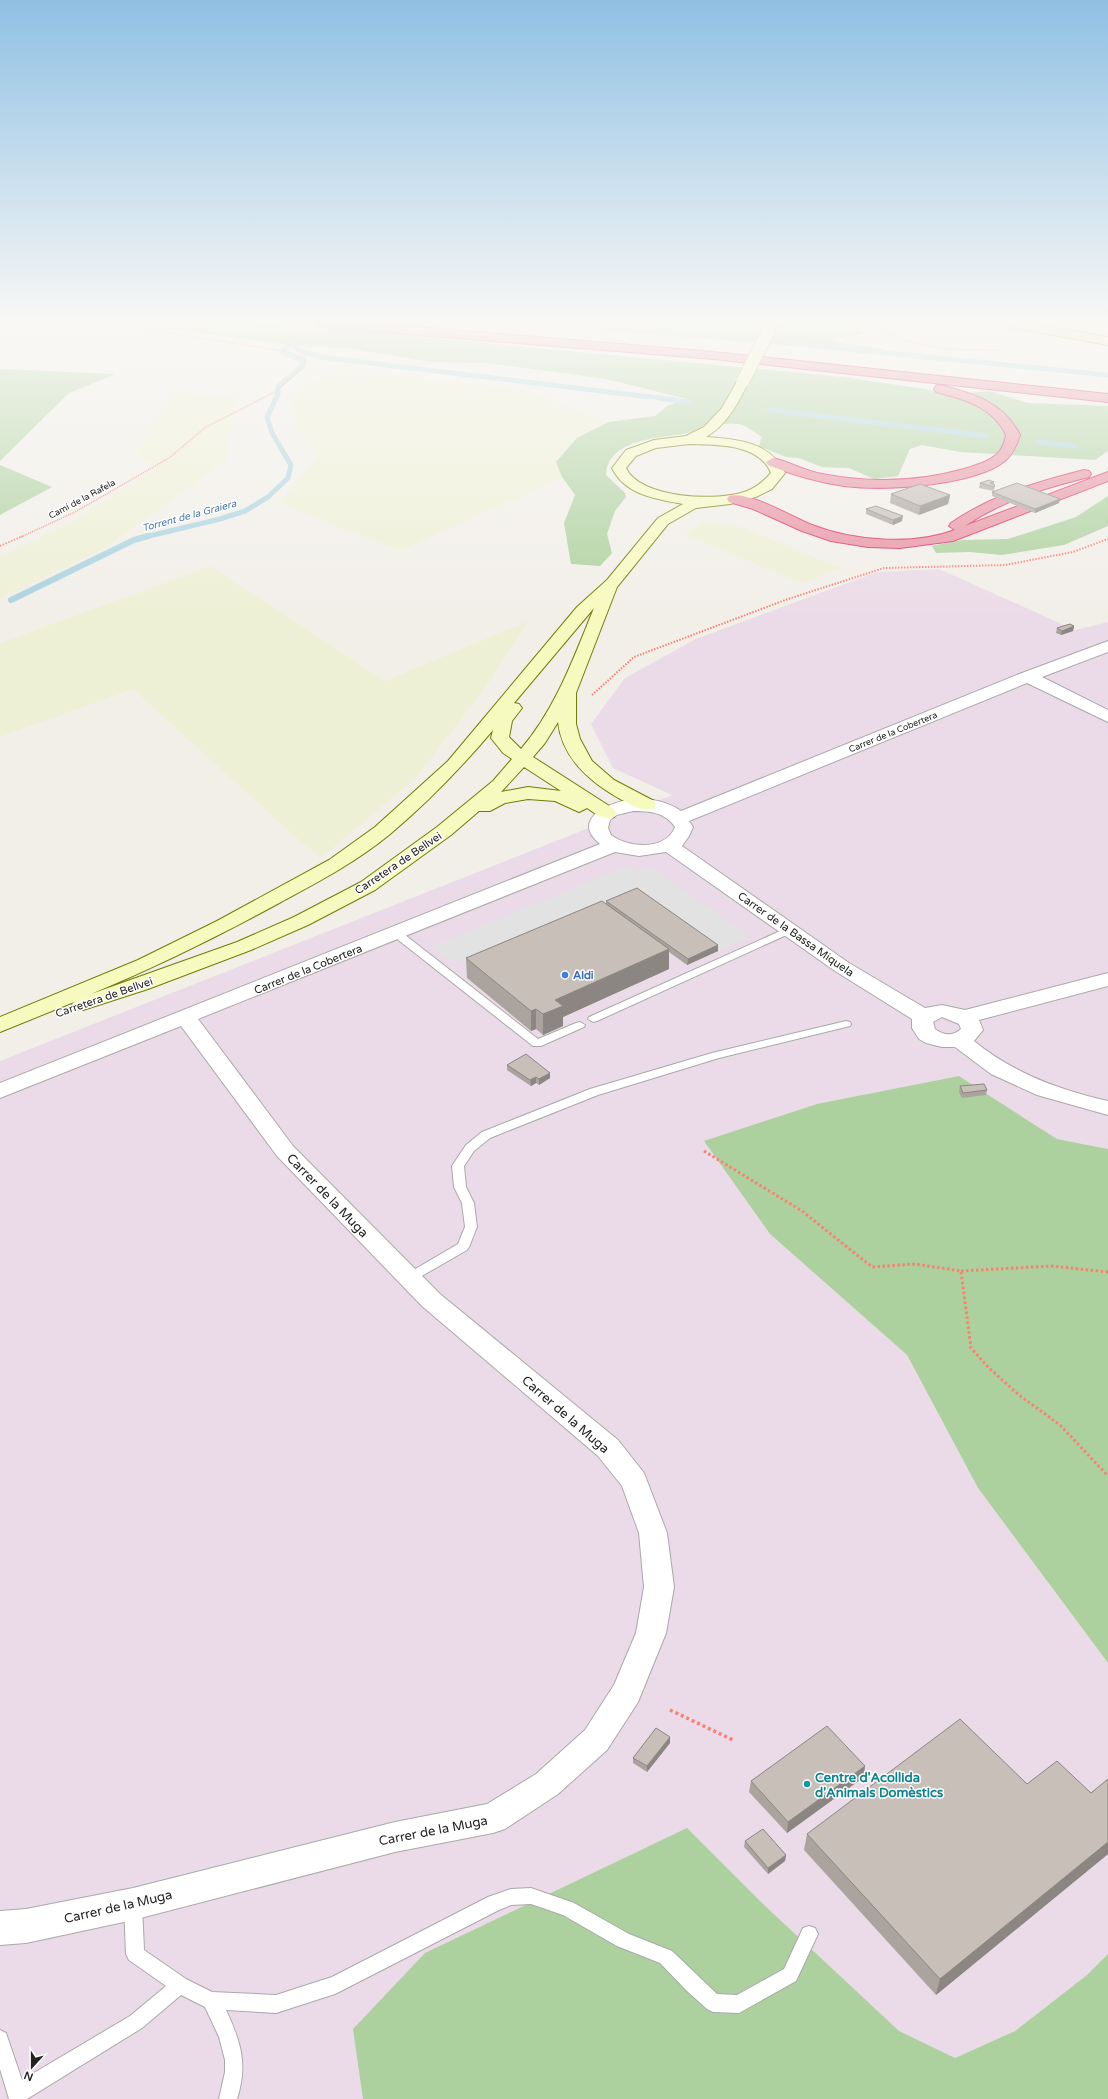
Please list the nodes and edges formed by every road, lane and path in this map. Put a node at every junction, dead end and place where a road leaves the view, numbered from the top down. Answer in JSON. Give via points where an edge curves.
{"nodes":[{"id":1,"x":220,"y":421,"type":"edge"},
{"id":2,"x":718,"y":421,"type":"edge"},
{"id":3,"x":726,"y":421,"type":"edge"},
{"id":4,"x":1007,"y":421,"type":"edge"},
{"id":5,"x":689,"y":440,"type":"junction"},
{"id":6,"x":737,"y":445,"type":"junction"},
{"id":7,"x":773,"y":462,"type":"junction"},
{"id":8,"x":1108,"y":466,"type":"edge"},
{"id":9,"x":1108,"y":476,"type":"edge"},
{"id":10,"x":762,"y":490,"type":"junction"},
{"id":11,"x":644,"y":491,"type":"junction"},
{"id":12,"x":734,"y":498,"type":"junction"},
{"id":13,"x":710,"y":501,"type":"junction"},
{"id":14,"x":663,"y":521,"type":"junction"},
{"id":15,"x":1108,"y":539,"type":"edge"},
{"id":16,"x":0,"y":546,"type":"edge"},
{"id":17,"x":612,"y":583,"type":"junction"},
{"id":18,"x":1108,"y":646,"type":"edge"},
{"id":19,"x":541,"y":662,"type":"junction"},
{"id":20,"x":1028,"y":677,"type":"junction"},
{"id":21,"x":568,"y":692,"type":"junction"},
{"id":22,"x":1108,"y":718,"type":"edge"},
{"id":23,"x":567,"y":723,"type":"junction"},
{"id":24,"x":523,"y":758,"type":"junction"},
{"id":25,"x":647,"y":805,"type":"junction"},
{"id":26,"x":603,"y":817,"type":"junction"},
{"id":27,"x":680,"y":818,"type":"junction"},
{"id":28,"x":444,"y":831,"type":"junction"},
{"id":29,"x":615,"y":845,"type":"junction"},
{"id":30,"x":670,"y":846,"type":"junction"},
{"id":31,"x":789,"y":930,"type":"junction"},
{"id":32,"x":396,"y":933,"type":"junction"},
{"id":33,"x":1108,"y":979,"type":"edge"},
{"id":34,"x":924,"y":1017,"type":"junction"},
{"id":35,"x":964,"y":1017,"type":"junction"},
{"id":36,"x":186,"y":1018,"type":"junction"},
{"id":37,"x":593,"y":1019,"type":"dead end"},
{"id":38,"x":846,"y":1024,"type":"dead end"},
{"id":39,"x":0,"y":1025,"type":"edge"},
{"id":40,"x":580,"y":1025,"type":"dead end"},
{"id":41,"x":0,"y":1032,"type":"edge"},
{"id":42,"x":959,"y":1040,"type":"junction"},
{"id":43,"x":0,"y":1091,"type":"edge"},
{"id":44,"x":1108,"y":1108,"type":"edge"},
{"id":45,"x":704,"y":1151,"type":"dead end"},
{"id":46,"x":961,"y":1271,"type":"junction"},
{"id":47,"x":1108,"y":1272,"type":"edge"},
{"id":48,"x":409,"y":1278,"type":"junction"},
{"id":49,"x":1108,"y":1476,"type":"edge"},
{"id":50,"x":670,"y":1710,"type":"dead end"},
{"id":51,"x":733,"y":1740,"type":"dead end"},
{"id":52,"x":133,"y":1904,"type":"junction"},
{"id":53,"x":0,"y":1928,"type":"edge"},
{"id":54,"x":809,"y":1934,"type":"dead end"},
{"id":55,"x":180,"y":1985,"type":"junction"},
{"id":56,"x":211,"y":2001,"type":"junction"},
{"id":57,"x":0,"y":2039,"type":"edge"},
{"id":58,"x":17,"y":2096,"type":"edge"},
{"id":59,"x":228,"y":2099,"type":"edge"}],
"edges":[{"from":1,"to":16,"type":"path","name":"Camí de la Rafela","via":[[206,428],[169,458],[75,512]]},
{"from":2,"to":5,"type":"main road","via":[[703,435]]},
{"from":3,"to":6,"type":"main road","via":[[728,435]]},
{"from":4,"to":7,"type":"highway","via":[[1013,435],[1006,453],[994,462],[962,474],[904,483],[834,480],[807,475]]},
{"from":5,"to":6,"type":"main road"},
{"from":5,"to":11,"type":"main road","via":[[654,444],[631,453],[619,468],[625,480]]},
{"from":6,"to":7,"type":"main road","via":[[762,453]]},
{"from":7,"to":10,"type":"main road","via":[[778,473],[774,482]]},
{"from":8,"to":10,"type":"highway","via":[[1018,493],[970,515],[947,534],[920,539],[877,539],[826,530],[778,507]]},
{"from":9,"to":12,"type":"highway","via":[[948,538],[895,544],[849,540],[823,534],[765,508]]},
{"from":10,"to":12,"type":"main road"},
{"from":11,"to":13,"type":"main road","via":[[674,499]]},
{"from":11,"to":14,"type":"main road","via":[[659,503]]},
{"from":12,"to":13,"type":"main road"},
{"from":13,"to":14,"type":"main road","name":"Carretera de Bellvei","via":[[691,505]]},
{"from":14,"to":17,"type":"main road","name":"Carretera de Bellvei"},
{"from":15,"to":23,"type":"path","via":[[1073,552],[1005,565],[884,568],[788,599],[634,657],[580,706]]},
{"from":17,"to":19,"type":"main road","name":"Carretera de Bellvei","via":[[583,610]]},
{"from":17,"to":21,"type":"main road","name":"Carretera de Bellvei"},
{"from":18,"to":20,"type":"street","name":"Carrer de la Cobertera"},
{"from":19,"to":24,"type":"main road","via":[[536,681],[503,721],[500,738],[509,749]]},
{"from":19,"to":39,"type":"main road","name":"Carretera de Bellvei","via":[[454,765],[382,831],[336,864],[224,925],[145,964]]},
{"from":20,"to":22,"type":"street"},
{"from":20,"to":27,"type":"street","name":"Carrer de la Cobertera"},
{"from":21,"to":23,"type":"main road"},
{"from":21,"to":24,"type":"main road","name":"Carretera de Bellvei","via":[[539,739]]},
{"from":23,"to":25,"type":"main road","via":[[572,746],[588,767],[612,788]]},
{"from":24,"to":26,"type":"main road"},
{"from":24,"to":28,"type":"main road","name":"Carretera de Bellvei","via":[[500,785]]},
{"from":25,"to":26,"type":"street","via":[[618,808]]},
{"from":25,"to":27,"type":"street","via":[[666,810]]},
{"from":26,"to":28,"type":"main road","via":[[559,796],[528,793],[500,798]]},
{"from":26,"to":29,"type":"street","via":[[599,832]]},
{"from":27,"to":30,"type":"street","via":[[684,827],[682,835]]},
{"from":28,"to":41,"type":"main road","name":"Carretera de Bellvei","via":[[368,886],[301,921],[244,946],[141,985]]},
{"from":29,"to":30,"type":"street","via":[[643,850]]},
{"from":29,"to":32,"type":"street","name":"Carrer de la Cobertera"},
{"from":30,"to":31,"type":"street","name":"Carrer de la Bassa Miquela"},
{"from":31,"to":34,"type":"street","name":"Carrer de la Bassa Miquela","via":[[842,967]]},
{"from":31,"to":37,"type":"lane"},
{"from":32,"to":36,"type":"street","name":"Carrer de la Cobertera"},
{"from":32,"to":40,"type":"lane","via":[[537,1044]]},
{"from":33,"to":35,"type":"street"},
{"from":34,"to":35,"type":"street","via":[[942,1011]]},
{"from":34,"to":42,"type":"street","via":[[922,1027],[931,1037],[942,1041]]},
{"from":35,"to":42,"type":"street","via":[[972,1030],[968,1037]]},
{"from":36,"to":43,"type":"street","name":"Carrer de la Cobertera"},
{"from":36,"to":48,"type":"street","name":"Carrer de la Muga","via":[[285,1151]]},
{"from":38,"to":48,"type":"lane","via":[[716,1054],[594,1092],[486,1135],[470,1148],[458,1166],[460,1187],[468,1203],[471,1227],[463,1248]]},
{"from":42,"to":44,"type":"street","via":[[986,1062],[1021,1081],[1087,1104]]},
{"from":45,"to":46,"type":"path","via":[[802,1211],[872,1267],[915,1264]]},
{"from":46,"to":47,"type":"path","via":[[1051,1266]]},
{"from":46,"to":49,"type":"path","via":[[971,1348],[1019,1395],[1060,1425]]},
{"from":48,"to":52,"type":"street","name":"Carrer de la Muga","via":[[608,1448],[634,1482],[653,1533],[659,1587],[652,1633],[627,1692],[596,1740],[547,1784],[493,1818],[395,1837]]},
{"from":50,"to":51,"type":"path"},
{"from":52,"to":53,"type":"street","name":"Carrer de la Muga","via":[[26,1926]]},
{"from":52,"to":55,"type":"lane","via":[[135,1954]]},
{"from":54,"to":56,"type":"lane","via":[[790,1975],[739,2004],[713,2003],[666,1957],[623,1940],[568,1909],[531,1896],[511,1897],[494,1903],[335,1985],[276,2004]]},
{"from":55,"to":56,"type":"lane"},
{"from":55,"to":58,"type":"lane","via":[[136,2022]]},
{"from":56,"to":59,"type":"lane","via":[[232,2046],[234,2064],[232,2088]]},
{"from":57,"to":58,"type":"lane"}]}
